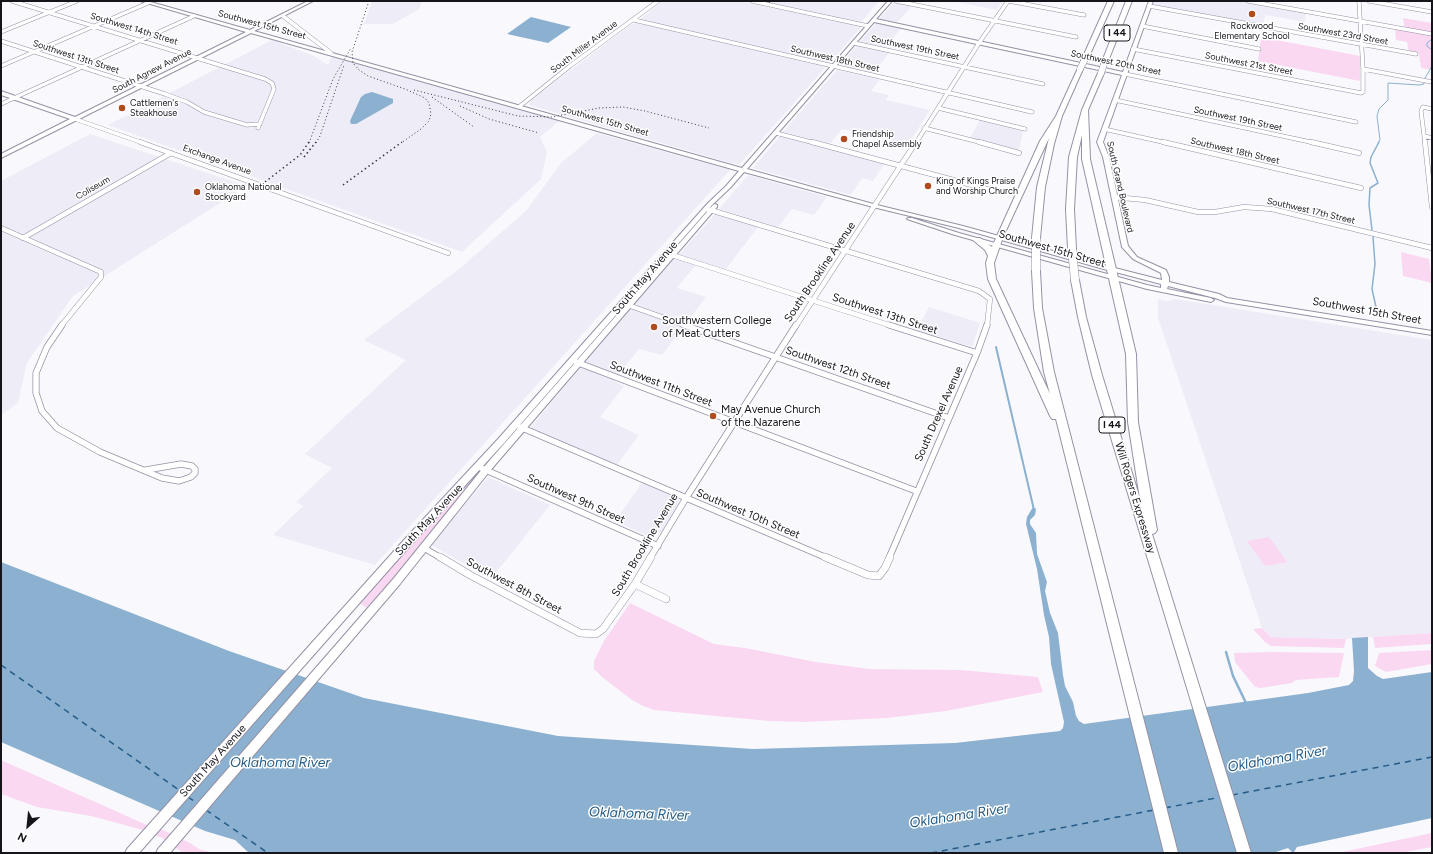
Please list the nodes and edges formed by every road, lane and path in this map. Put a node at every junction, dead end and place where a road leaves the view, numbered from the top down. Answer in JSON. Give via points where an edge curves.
{"nodes":[{"id":1,"x":12,"y":1,"type":"edge"},
{"id":2,"x":77,"y":1,"type":"edge"},
{"id":3,"x":142,"y":1,"type":"edge"},
{"id":4,"x":312,"y":1,"type":"edge"},
{"id":5,"x":658,"y":1,"type":"edge"},
{"id":6,"x":752,"y":1,"type":"edge"},
{"id":7,"x":890,"y":1,"type":"edge"},
{"id":8,"x":896,"y":1,"type":"edge"},
{"id":9,"x":1008,"y":1,"type":"edge"},
{"id":10,"x":1111,"y":1,"type":"edge"},
{"id":11,"x":1130,"y":1,"type":"edge"},
{"id":12,"x":1248,"y":1,"type":"edge"},
{"id":13,"x":1359,"y":1,"type":"edge"},
{"id":14,"x":1369,"y":1,"type":"edge"},
{"id":15,"x":148,"y":3,"type":"junction"},
{"id":16,"x":1150,"y":3,"type":"edge"},
{"id":17,"x":1266,"y":3,"type":"edge"},
{"id":18,"x":49,"y":12,"type":"junction"},
{"id":19,"x":1432,"y":12,"type":"edge"},
{"id":20,"x":194,"y":16,"type":"junction"},
{"id":21,"x":283,"y":16,"type":"junction"},
{"id":22,"x":1084,"y":16,"type":"dead end"},
{"id":23,"x":634,"y":20,"type":"junction"},
{"id":24,"x":873,"y":20,"type":"junction"},
{"id":25,"x":995,"y":21,"type":"junction"},
{"id":26,"x":1360,"y":21,"type":"junction"},
{"id":27,"x":95,"y":26,"type":"junction"},
{"id":28,"x":868,"y":26,"type":"junction"},
{"id":29,"x":1142,"y":26,"type":"junction"},
{"id":30,"x":1,"y":32,"type":"edge"},
{"id":31,"x":251,"y":32,"type":"junction"},
{"id":32,"x":1432,"y":34,"type":"edge"},
{"id":33,"x":1076,"y":37,"type":"dead end"},
{"id":34,"x":142,"y":40,"type":"junction"},
{"id":35,"x":1,"y":41,"type":"edge"},
{"id":36,"x":854,"y":42,"type":"junction"},
{"id":37,"x":979,"y":42,"type":"junction"},
{"id":38,"x":1362,"y":44,"type":"junction"},
{"id":39,"x":1133,"y":49,"type":"junction"},
{"id":40,"x":1259,"y":49,"type":"dead end"},
{"id":41,"x":35,"y":52,"type":"junction"},
{"id":42,"x":330,"y":53,"type":"junction"},
{"id":43,"x":1416,"y":54,"type":"dead end"},
{"id":44,"x":199,"y":58,"type":"junction"},
{"id":45,"x":1,"y":66,"type":"edge"},
{"id":46,"x":82,"y":67,"type":"junction"},
{"id":47,"x":833,"y":67,"type":"junction"},
{"id":48,"x":964,"y":67,"type":"junction"},
{"id":49,"x":1363,"y":69,"type":"junction"},
{"id":50,"x":1125,"y":74,"type":"junction"},
{"id":51,"x":1432,"y":82,"type":"edge"},
{"id":52,"x":1043,"y":84,"type":"dead end"},
{"id":53,"x":141,"y":86,"type":"junction"},
{"id":54,"x":1,"y":93,"type":"edge"},
{"id":55,"x":948,"y":93,"type":"junction"},
{"id":56,"x":15,"y":98,"type":"junction"},
{"id":57,"x":1115,"y":100,"type":"junction"},
{"id":58,"x":1,"y":104,"type":"edge"},
{"id":59,"x":520,"y":106,"type":"junction"},
{"id":60,"x":938,"y":108,"type":"junction"},
{"id":61,"x":1432,"y":109,"type":"edge"},
{"id":62,"x":1085,"y":110,"type":"junction"},
{"id":63,"x":1032,"y":112,"type":"dead end"},
{"id":64,"x":1060,"y":116,"type":"junction"},
{"id":65,"x":75,"y":119,"type":"junction"},
{"id":66,"x":1356,"y":122,"type":"dead end"},
{"id":67,"x":259,"y":126,"type":"joint"},
{"id":68,"x":924,"y":128,"type":"junction"},
{"id":69,"x":1025,"y":129,"type":"dead end"},
{"id":70,"x":1104,"y":129,"type":"junction"},
{"id":71,"x":776,"y":132,"type":"junction"},
{"id":72,"x":1424,"y":136,"type":"junction"},
{"id":73,"x":1432,"y":138,"type":"edge"},
{"id":74,"x":171,"y":153,"type":"junction"},
{"id":75,"x":1019,"y":153,"type":"dead end"},
{"id":76,"x":1359,"y":153,"type":"dead end"},
{"id":77,"x":1,"y":156,"type":"edge"},
{"id":78,"x":902,"y":165,"type":"junction"},
{"id":79,"x":1430,"y":166,"type":"edge"},
{"id":80,"x":744,"y":170,"type":"junction"},
{"id":81,"x":1361,"y":188,"type":"dead end"},
{"id":82,"x":998,"y":192,"type":"dead end"},
{"id":83,"x":1114,"y":197,"type":"junction"},
{"id":84,"x":1432,"y":198,"type":"edge"},
{"id":85,"x":875,"y":206,"type":"junction"},
{"id":86,"x":1432,"y":207,"type":"edge"},
{"id":87,"x":708,"y":210,"type":"junction"},
{"id":88,"x":961,"y":227,"type":"junction"},
{"id":89,"x":1,"y":228,"type":"edge"},
{"id":90,"x":957,"y":234,"type":"junction"},
{"id":91,"x":23,"y":238,"type":"junction"},
{"id":92,"x":977,"y":240,"type":"junction"},
{"id":93,"x":997,"y":241,"type":"junction"},
{"id":94,"x":1432,"y":248,"type":"edge"},
{"id":95,"x":846,"y":251,"type":"junction"},
{"id":96,"x":448,"y":253,"type":"dead end"},
{"id":97,"x":670,"y":254,"type":"junction"},
{"id":98,"x":992,"y":256,"type":"junction"},
{"id":99,"x":1114,"y":274,"type":"junction"},
{"id":100,"x":1165,"y":283,"type":"junction"},
{"id":101,"x":1163,"y":291,"type":"junction"},
{"id":102,"x":1226,"y":300,"type":"junction"},
{"id":103,"x":812,"y":301,"type":"junction"},
{"id":104,"x":626,"y":304,"type":"junction"},
{"id":105,"x":1432,"y":333,"type":"edge"},
{"id":106,"x":977,"y":353,"type":"junction"},
{"id":107,"x":776,"y":357,"type":"junction"},
{"id":108,"x":576,"y":362,"type":"junction"},
{"id":109,"x":949,"y":418,"type":"junction"},
{"id":110,"x":734,"y":422,"type":"junction"},
{"id":111,"x":519,"y":427,"type":"junction"},
{"id":112,"x":1064,"y":434,"type":"junction"},
{"id":113,"x":482,"y":468,"type":"junction"},
{"id":114,"x":146,"y":470,"type":"junction"},
{"id":115,"x":916,"y":491,"type":"junction"},
{"id":116,"x":686,"y":498,"type":"junction"},
{"id":117,"x":658,"y":546,"type":"junction"},
{"id":118,"x":424,"y":548,"type":"junction"},
{"id":119,"x":1157,"y":567,"type":"junction"},
{"id":120,"x":879,"y":576,"type":"joint"},
{"id":121,"x":635,"y":584,"type":"junction"},
{"id":122,"x":666,"y":599,"type":"dead end"},
{"id":123,"x":596,"y":634,"type":"joint"},
{"id":124,"x":131,"y":853,"type":"edge"},
{"id":125,"x":162,"y":853,"type":"edge"},
{"id":126,"x":1171,"y":853,"type":"edge"},
{"id":127,"x":1244,"y":853,"type":"edge"}],
"edges":[{"from":1,"to":18,"type":"street","name":"Southwest 14th Street"},
{"from":2,"to":18,"type":"street"},
{"from":3,"to":15,"type":"main road","name":"Southwest 15th Street"},
{"from":4,"to":21,"type":"main road","name":"South Agnew Avenue"},
{"from":5,"to":23,"type":"street","name":"South Miller Avenue"},
{"from":6,"to":28,"type":"street"},
{"from":7,"to":24,"type":"main road","name":"South May Avenue"},
{"from":8,"to":25,"type":"street"},
{"from":9,"to":22,"type":"street"},
{"from":9,"to":25,"type":"street","name":"South Brookline Avenue"},
{"from":10,"to":64,"type":"highway","number":"I 44","bridge":true},
{"from":11,"to":62,"type":"highway","name":"Will Rogers Expressway","number":"I 44","bridge":true},
{"from":12,"to":17,"type":"street"},
{"from":13,"to":26,"type":"street"},
{"from":14,"to":19,"type":"street"},
{"from":15,"to":20,"type":"main road","name":"Southwest 15th Street"},
{"from":15,"to":27,"type":"street"},
{"from":16,"to":29,"type":"main road","name":"South Grand Boulevard"},
{"from":16,"to":38,"type":"street","name":"Southwest 23rd Street"},
{"from":17,"to":26,"type":"street"},
{"from":18,"to":27,"type":"street","name":"Southwest 14th Street"},
{"from":18,"to":30,"type":"street"},
{"from":20,"to":31,"type":"main road","name":"Southwest 15th Street"},
{"from":20,"to":34,"type":"street"},
{"from":21,"to":31,"type":"main road","name":"South Agnew Avenue"},
{"from":21,"to":42,"type":"street","name":"Southwest 15th Street"},
{"from":23,"to":47,"type":"street","name":"Southwest 18th Street"},
{"from":23,"to":59,"type":"street","name":"South Miller Avenue"},
{"from":24,"to":28,"type":"main road","name":"South May Avenue"},
{"from":24,"to":37,"type":"main road","name":"Southwest 20th Street"},
{"from":25,"to":33,"type":"street"},
{"from":25,"to":37,"type":"street","name":"South Brookline Avenue"},
{"from":26,"to":32,"type":"street"},
{"from":26,"to":38,"type":"street"},
{"from":27,"to":34,"type":"street","name":"Southwest 14th Street"},
{"from":27,"to":41,"type":"street"},
{"from":28,"to":36,"type":"main road","name":"South May Avenue"},
{"from":29,"to":39,"type":"main road","name":"South Grand Boulevard"},
{"from":29,"to":40,"type":"street"},
{"from":31,"to":42,"type":"main road","name":"Southwest 15th Street"},
{"from":31,"to":44,"type":"main road","name":"South Agnew Avenue"},
{"from":34,"to":44,"type":"street","name":"Southwest 14th Street"},
{"from":34,"to":46,"type":"street"},
{"from":35,"to":41,"type":"street","name":"Southwest 13th Street"},
{"from":36,"to":47,"type":"main road","name":"South May Avenue"},
{"from":36,"to":48,"type":"street","name":"Southwest 19th Street"},
{"from":37,"to":48,"type":"street","name":"South Brookline Avenue"},
{"from":37,"to":50,"type":"main road","name":"Southwest 20th Street"},
{"from":38,"to":43,"type":"street","name":"Southwest 23rd Street"},
{"from":38,"to":49,"type":"street"},
{"from":39,"to":49,"type":"street","name":"Southwest 21st Street","via":[[1355,94],[1363,92]]},
{"from":39,"to":50,"type":"main road","name":"South Grand Boulevard"},
{"from":41,"to":45,"type":"street"},
{"from":41,"to":46,"type":"street","name":"Southwest 13th Street"},
{"from":42,"to":59,"type":"main road","name":"Southwest 15th Street"},
{"from":44,"to":53,"type":"main road","name":"South Agnew Avenue"},
{"from":44,"to":67,"type":"street","name":"Southwest 14th Street","via":[[272,83],[274,92]]},
{"from":46,"to":53,"type":"street","name":"Southwest 13th Street"},
{"from":46,"to":56,"type":"street"},
{"from":47,"to":55,"type":"street","name":"Southwest 18th Street"},
{"from":47,"to":71,"type":"main road","name":"South May Avenue"},
{"from":48,"to":52,"type":"street","name":"Southwest 19th Street"},
{"from":48,"to":55,"type":"street","name":"South Brookline Avenue"},
{"from":49,"to":51,"type":"street"},
{"from":50,"to":57,"type":"main road","name":"South Grand Boulevard"},
{"from":50,"to":66,"type":"street","name":"Southwest 20th Street"},
{"from":53,"to":65,"type":"main road","name":"South Agnew Avenue"},
{"from":53,"to":67,"type":"street","name":"Southwest 13th Street","via":[[184,101],[204,112]]},
{"from":54,"to":56,"type":"main road","name":"Exchange Avenue"},
{"from":55,"to":60,"type":"street","name":"South Brookline Avenue"},
{"from":55,"to":63,"type":"street","name":"Southwest 18th Street"},
{"from":56,"to":58,"type":"street"},
{"from":56,"to":65,"type":"main road","name":"Exchange Avenue"},
{"from":57,"to":70,"type":"main road","name":"South Grand Boulevard"},
{"from":57,"to":76,"type":"street","name":"Southwest 19th Street"},
{"from":59,"to":80,"type":"main road","name":"Southwest 15th Street"},
{"from":60,"to":68,"type":"street","name":"South Brookline Avenue"},
{"from":60,"to":69,"type":"street"},
{"from":61,"to":72,"type":"street","via":[[1423,107],[1421,111]]},
{"from":62,"to":99,"type":"highway","via":[[1086,155]]},
{"from":62,"to":119,"type":"highway","name":"Will Rogers Expressway","number":"I 44","bridge":true,"via":[[1071,176],[1070,209],[1076,280],[1091,352]]},
{"from":64,"to":93,"type":"highway","via":[[1043,142]]},
{"from":64,"to":112,"type":"highway","number":"I 44","bridge":true,"via":[[1043,172],[1036,238],[1036,271],[1044,348]]},
{"from":65,"to":74,"type":"street","name":"Exchange Avenue"},
{"from":65,"to":77,"type":"main road","name":"South Agnew Avenue"},
{"from":68,"to":75,"type":"street"},
{"from":68,"to":78,"type":"street","name":"South Brookline Avenue"},
{"from":70,"to":81,"type":"street","name":"Southwest 18th Street"},
{"from":70,"to":83,"type":"main road","name":"South Grand Boulevard","via":[[1100,145],[1106,157]]},
{"from":71,"to":78,"type":"street"},
{"from":71,"to":80,"type":"main road","name":"South May Avenue"},
{"from":72,"to":73,"type":"street"},
{"from":72,"to":79,"type":"street"},
{"from":74,"to":91,"type":"street","name":"Coliseum"},
{"from":74,"to":96,"type":"street","name":"Exchange Avenue"},
{"from":78,"to":82,"type":"street"},
{"from":78,"to":85,"type":"street","name":"South Brookline Avenue"},
{"from":79,"to":84,"type":"street"},
{"from":80,"to":85,"type":"main road","name":"Southwest 15th Street"},
{"from":80,"to":87,"type":"main road","name":"South May Avenue"},
{"from":83,"to":94,"type":"street","name":"Southwest 17th Street","via":[[1145,200],[1198,212],[1244,207],[1266,208]]},
{"from":83,"to":100,"type":"main road","name":"South Grand Boulevard","via":[[1126,250],[1138,260],[1163,271],[1166,275]]},
{"from":84,"to":86,"type":"street"},
{"from":85,"to":88,"type":"main road","name":"Southwest 15th Street"},
{"from":85,"to":90,"type":"main road","name":"Southwest 15th Street"},
{"from":85,"to":95,"type":"street","name":"South Brookline Avenue"},
{"from":87,"to":95,"type":"street"},
{"from":87,"to":97,"type":"main road","name":"South May Avenue"},
{"from":88,"to":90,"type":"main road"},
{"from":88,"to":93,"type":"main road","name":"Southwest 15th Street"},
{"from":89,"to":91,"type":"street"},
{"from":90,"to":92,"type":"main road","name":"Southwest 15th Street"},
{"from":91,"to":114,"type":"street","via":[[98,270],[102,275],[62,324],[43,356],[35,383],[42,411],[48,420],[68,435],[100,452]]},
{"from":92,"to":93,"type":"main road","name":"Southwest 15th Street"},
{"from":92,"to":98,"type":"highway","via":[[989,249]]},
{"from":93,"to":98,"type":"highway"},
{"from":93,"to":99,"type":"main road","name":"Southwest 15th Street"},
{"from":95,"to":103,"type":"street","name":"South Brookline Avenue"},
{"from":95,"to":106,"type":"street","name":"South Drexel Avenue","via":[[979,291],[990,299],[987,326]]},
{"from":97,"to":103,"type":"street","name":"Southwest 13th Street"},
{"from":97,"to":104,"type":"main road","name":"South May Avenue"},
{"from":98,"to":112,"type":"highway","via":[[991,271],[995,286]]},
{"from":99,"to":100,"type":"main road","name":"Southwest 15th Street"},
{"from":99,"to":101,"type":"main road","name":"Southwest 15th Street"},
{"from":99,"to":119,"type":"highway","via":[[1131,354],[1133,422]]},
{"from":100,"to":101,"type":"main road"},
{"from":100,"to":102,"type":"main road","name":"Southwest 15th Street"},
{"from":101,"to":102,"type":"main road","name":"Southwest 15th Street"},
{"from":102,"to":105,"type":"main road","name":"Southwest 15th Street"},
{"from":103,"to":106,"type":"street","name":"Southwest 13th Street"},
{"from":103,"to":107,"type":"street","name":"South Brookline Avenue"},
{"from":104,"to":107,"type":"street","name":"Southwest 12th Street"},
{"from":104,"to":108,"type":"main road","name":"South May Avenue"},
{"from":106,"to":109,"type":"street","name":"South Drexel Avenue"},
{"from":107,"to":109,"type":"street","name":"Southwest 12th Street"},
{"from":107,"to":110,"type":"street","name":"South Brookline Avenue"},
{"from":108,"to":110,"type":"street","name":"Southwest 11th Street"},
{"from":108,"to":111,"type":"main road","name":"South May Avenue"},
{"from":109,"to":115,"type":"street","name":"South Drexel Avenue"},
{"from":110,"to":115,"type":"street","name":"Southwest 11th Street"},
{"from":110,"to":116,"type":"street","name":"South Brookline Avenue"},
{"from":111,"to":113,"type":"main road","name":"South May Avenue"},
{"from":111,"to":116,"type":"street","name":"Southwest 10th Street"},
{"from":112,"to":126,"type":"highway","number":"I 44"},
{"from":113,"to":117,"type":"street","name":"Southwest 9th Street"},
{"from":113,"to":118,"type":"main road","name":"South May Avenue"},
{"from":113,"to":124,"type":"main road","name":"South May Avenue","via":[[348,608]]},
{"from":114,"to":114,"type":"street","via":[[162,478],[179,481],[195,473],[192,466],[181,464]]},
{"from":115,"to":120,"type":"street","name":"South Drexel Avenue","via":[[885,568]]},
{"from":116,"to":117,"type":"street","name":"South Brookline Avenue"},
{"from":116,"to":120,"type":"street","name":"Southwest 10th Street","via":[[855,570]]},
{"from":117,"to":121,"type":"street","name":"South Brookline Avenue"},
{"from":118,"to":123,"type":"street","name":"Southwest 8th Street","via":[[574,630]]},
{"from":118,"to":125,"type":"main road","name":"South May Avenue"},
{"from":119,"to":127,"type":"highway","name":"Will Rogers Expressway","number":"I 44"},
{"from":121,"to":122,"type":"street"},
{"from":121,"to":123,"type":"street","name":"South Brookline Avenue","via":[[606,626]]}]}
